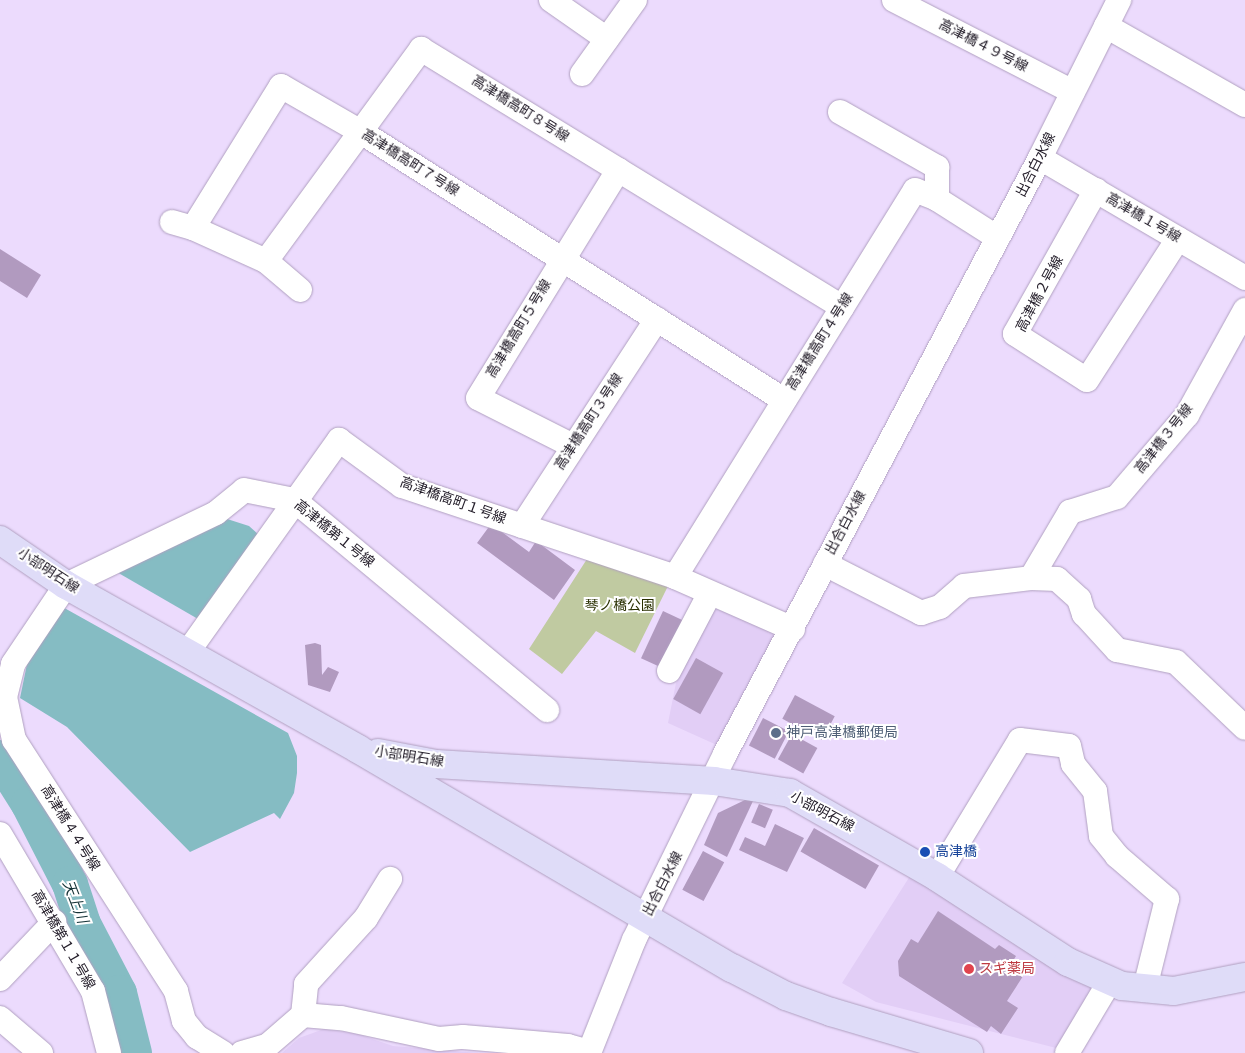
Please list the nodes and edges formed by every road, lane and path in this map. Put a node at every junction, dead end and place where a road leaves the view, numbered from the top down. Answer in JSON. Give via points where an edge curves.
{"nodes":[{"id":1,"x":551,"y":0,"type":"edge"},
{"id":2,"x":635,"y":0,"type":"edge"},
{"id":3,"x":894,"y":0,"type":"edge"},
{"id":4,"x":1119,"y":0,"type":"edge"},
{"id":5,"x":1106,"y":26,"type":"junction"},
{"id":6,"x":607,"y":39,"type":"junction"},
{"id":7,"x":582,"y":74,"type":"dead end"},
{"id":8,"x":1073,"y":92,"type":"junction"},
{"id":9,"x":1245,"y":105,"type":"edge"},
{"id":10,"x":840,"y":112,"type":"dead end"},
{"id":11,"x":361,"y":132,"type":"junction"},
{"id":12,"x":1040,"y":158,"type":"junction"},
{"id":13,"x":618,"y":170,"type":"junction"},
{"id":14,"x":1096,"y":190,"type":"junction"},
{"id":15,"x":938,"y":199,"type":"junction"},
{"id":16,"x":998,"y":238,"type":"junction"},
{"id":17,"x":1178,"y":239,"type":"junction"},
{"id":18,"x":561,"y":258,"type":"junction"},
{"id":19,"x":266,"y":261,"type":"junction"},
{"id":20,"x":1245,"y":278,"type":"edge"},
{"id":21,"x":300,"y":290,"type":"dead end"},
{"id":22,"x":842,"y":307,"type":"junction"},
{"id":23,"x":1245,"y":310,"type":"edge"},
{"id":24,"x":657,"y":319,"type":"junction"},
{"id":25,"x":784,"y":400,"type":"junction"},
{"id":26,"x":573,"y":446,"type":"junction"},
{"id":27,"x":294,"y":500,"type":"junction"},
{"id":28,"x":522,"y":526,"type":"junction"},
{"id":29,"x":0,"y":540,"type":"edge"},
{"id":30,"x":825,"y":564,"type":"junction"},
{"id":31,"x":675,"y":577,"type":"junction"},
{"id":32,"x":1031,"y":578,"type":"junction"},
{"id":33,"x":66,"y":585,"type":"junction"},
{"id":34,"x":710,"y":593,"type":"junction"},
{"id":35,"x":793,"y":629,"type":"junction"},
{"id":36,"x":188,"y":653,"type":"junction"},
{"id":37,"x":669,"y":671,"type":"dead end"},
{"id":38,"x":547,"y":710,"type":"dead end"},
{"id":39,"x":1245,"y":728,"type":"edge"},
{"id":40,"x":7,"y":744,"type":"edge"},
{"id":41,"x":358,"y":749,"type":"junction"},
{"id":42,"x":714,"y":781,"type":"junction"},
{"id":43,"x":0,"y":834,"type":"edge"},
{"id":44,"x":937,"y":877,"type":"junction"},
{"id":45,"x":390,"y":879,"type":"dead end"},
{"id":46,"x":646,"y":918,"type":"junction"},
{"id":47,"x":54,"y":922,"type":"junction"},
{"id":48,"x":1245,"y":977,"type":"edge"},
{"id":49,"x":0,"y":979,"type":"edge"},
{"id":50,"x":1110,"y":981,"type":"junction"},
{"id":51,"x":1145,"y":988,"type":"junction"},
{"id":52,"x":303,"y":1015,"type":"junction"},
{"id":53,"x":0,"y":1018,"type":"edge"},
{"id":54,"x":589,"y":1052,"type":"edge"},
{"id":55,"x":41,"y":1053,"type":"edge"},
{"id":56,"x":109,"y":1053,"type":"edge"},
{"id":57,"x":223,"y":1053,"type":"edge"},
{"id":58,"x":242,"y":1053,"type":"edge"},
{"id":59,"x":969,"y":1053,"type":"edge"},
{"id":60,"x":1068,"y":1053,"type":"edge"}],
"edges":[{"from":1,"to":6,"type":"street"},
{"from":2,"to":6,"type":"street"},
{"from":3,"to":8,"type":"street","name":"高津橋４９号線"},
{"from":4,"to":5,"type":"street","name":"出合白水線"},
{"from":5,"to":8,"type":"street","name":"出合白水線"},
{"from":5,"to":9,"type":"street"},
{"from":6,"to":7,"type":"street"},
{"from":8,"to":12,"type":"street","name":"出合白水線"},
{"from":10,"to":15,"type":"street","via":[[937,167]]},
{"from":11,"to":13,"type":"street","name":"高津橋高町８号線","via":[[421,49]]},
{"from":11,"to":18,"type":"street","name":"高津橋高町７号線"},
{"from":11,"to":19,"type":"street","name":"高津橋高町８号線"},
{"from":11,"to":19,"type":"street","name":"高津橋高町７号線","via":[[281,86],[183,225]]},
{"from":12,"to":14,"type":"street","name":"高津橋１号線"},
{"from":12,"to":16,"type":"street","name":"出合白水線"},
{"from":13,"to":18,"type":"street","name":"高津橋高町５号線"},
{"from":13,"to":22,"type":"street","name":"高津橋高町８号線"},
{"from":14,"to":17,"type":"street","name":"高津橋１号線"},
{"from":14,"to":17,"type":"street","name":"高津橋２号線","via":[[1015,334],[1087,380]]},
{"from":15,"to":16,"type":"street","name":"高津橋高町４号線"},
{"from":15,"to":22,"type":"street","name":"高津橋高町４号線","via":[[914,190]]},
{"from":16,"to":30,"type":"street","name":"出合白水線"},
{"from":17,"to":20,"type":"street","name":"高津橋１号線"},
{"from":18,"to":24,"type":"street","name":"高津橋高町７号線"},
{"from":18,"to":26,"type":"street","name":"高津橋高町５号線","via":[[478,398]]},
{"from":19,"to":21,"type":"street","name":"高津橋高町７号線"},
{"from":22,"to":25,"type":"street","name":"高津橋高町４号線"},
{"from":23,"to":32,"type":"street","name":"高津橋３号線","via":[[1186,415],[1117,497],[1070,512]]},
{"from":24,"to":25,"type":"street","name":"高津橋高町７号線"},
{"from":24,"to":26,"type":"street","name":"高津橋高町３号線"},
{"from":25,"to":31,"type":"street","name":"高津橋高町４号線"},
{"from":26,"to":28,"type":"street","name":"高津橋高町３号線"},
{"from":27,"to":28,"type":"street","name":"高津橋高町１号線","via":[[339,440],[402,486]]},
{"from":27,"to":33,"type":"street","name":"高津橋第１号線","via":[[244,490],[216,513]]},
{"from":27,"to":36,"type":"street","name":"高津橋高町１号線"},
{"from":27,"to":38,"type":"street","name":"高津橋第１号線"},
{"from":28,"to":31,"type":"street","name":"高津橋高町１号線"},
{"from":29,"to":33,"type":"main road","name":"小部明石線"},
{"from":30,"to":32,"type":"street","via":[[921,613],[940,607],[964,586]]},
{"from":30,"to":35,"type":"street","name":"出合白水線"},
{"from":31,"to":34,"type":"street","name":"高津橋高町１号線"},
{"from":32,"to":39,"type":"street","via":[[1058,579],[1078,599],[1084,614],[1117,650],[1176,662]]},
{"from":33,"to":36,"type":"main road","name":"小部明石線"},
{"from":33,"to":40,"type":"street","name":"高津橋４４号線","via":[[13,664],[5,697]]},
{"from":34,"to":35,"type":"street","name":"高津橋高町１号線"},
{"from":34,"to":37,"type":"street"},
{"from":35,"to":42,"type":"street","name":"出合白水線","via":[[725,754]]},
{"from":36,"to":41,"type":"main road","name":"小部明石線"},
{"from":40,"to":57,"type":"street","name":"高津橋４４号線","via":[[176,991],[184,1021],[197,1037]]},
{"from":41,"to":42,"type":"main road","name":"小部明石線","via":[[436,764]]},
{"from":41,"to":46,"type":"main road","name":"小部明石線"},
{"from":42,"to":44,"type":"main road","name":"小部明石線","via":[[790,793]]},
{"from":42,"to":46,"type":"street","name":"出合白水線"},
{"from":43,"to":47,"type":"street","name":"高津橋第１１号線"},
{"from":44,"to":50,"type":"main road","name":"小部明石線","via":[[1068,962]]},
{"from":44,"to":51,"type":"street","via":[[1020,740],[1069,746],[1074,764],[1095,791],[1101,836],[1117,856],[1167,899]]},
{"from":45,"to":52,"type":"street","via":[[366,918],[306,984]]},
{"from":46,"to":54,"type":"street","name":"出合白水線"},
{"from":46,"to":59,"type":"main road","name":"小部明石線","via":[[786,996]]},
{"from":47,"to":49,"type":"street"},
{"from":47,"to":56,"type":"street","name":"高津橋第１１号線","via":[[93,992]]},
{"from":48,"to":51,"type":"main road","name":"小部明石線","via":[[1174,991]]},
{"from":50,"to":51,"type":"main road","name":"小部明石線","via":[[1122,986]]},
{"from":50,"to":60,"type":"street"},
{"from":52,"to":54,"type":"street","via":[[341,1018],[439,1039],[463,1037],[568,1046]]},
{"from":52,"to":58,"type":"street","via":[[267,1046]]},
{"from":53,"to":55,"type":"street"}]}
